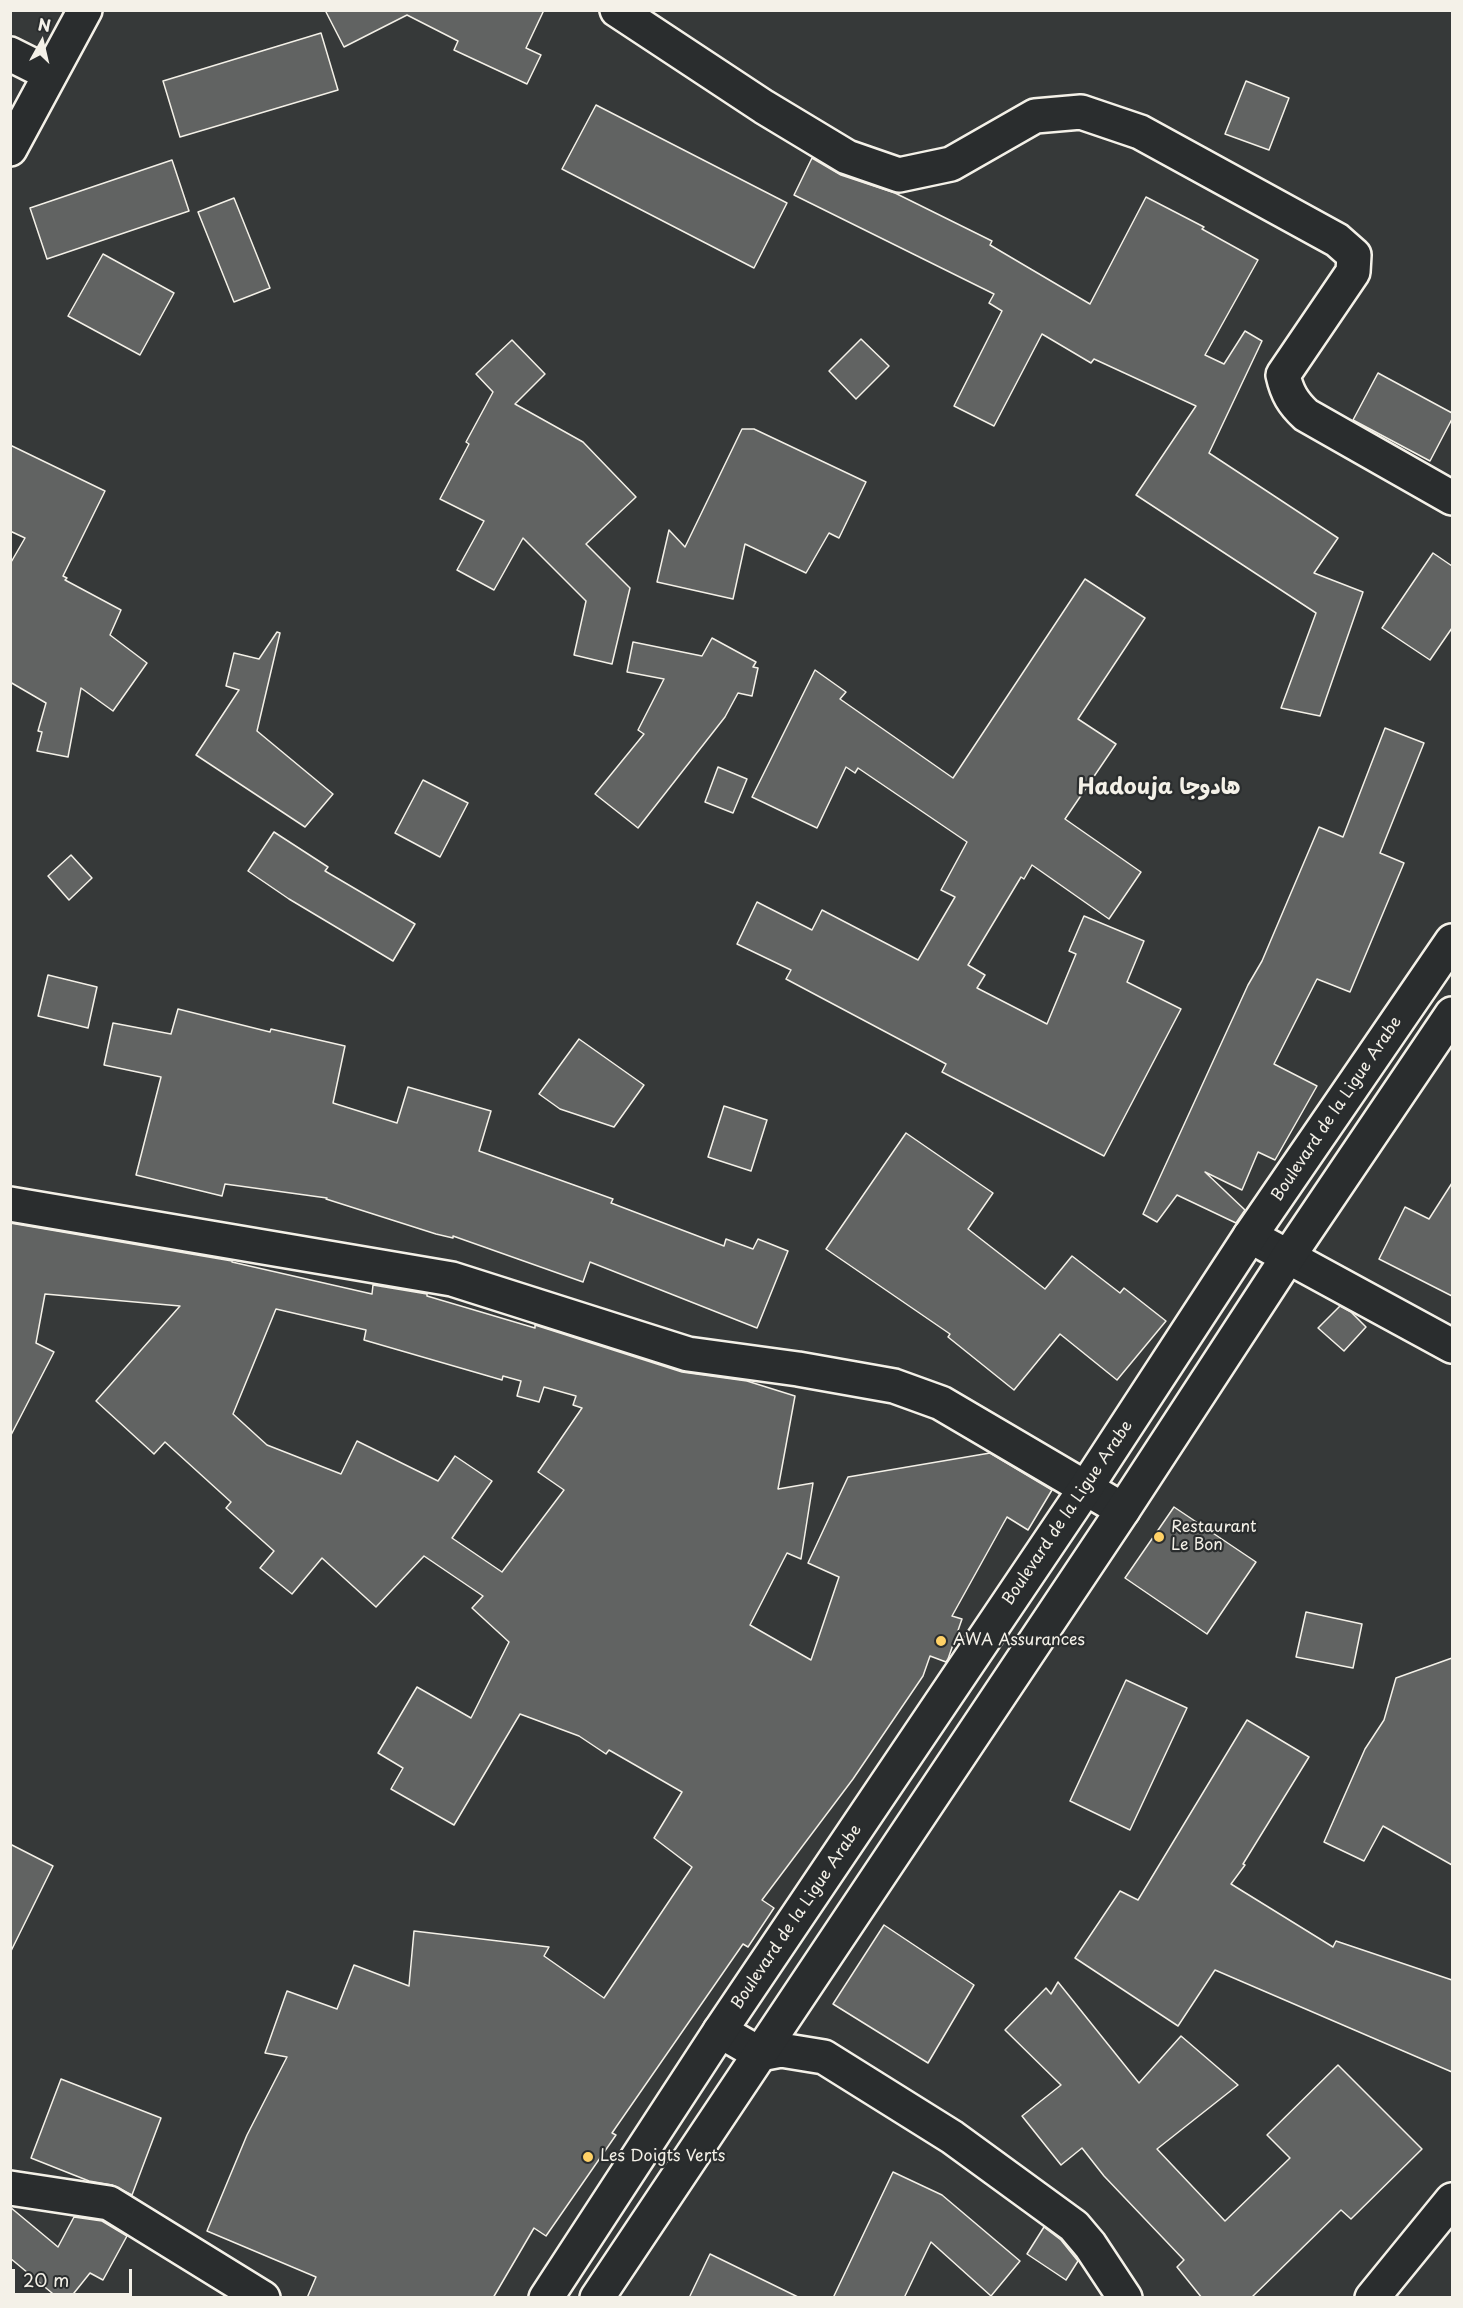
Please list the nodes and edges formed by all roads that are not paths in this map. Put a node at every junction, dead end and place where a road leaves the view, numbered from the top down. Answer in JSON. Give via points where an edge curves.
{"nodes":[{"id":1,"x":85,"y":10,"type":"edge"},
{"id":2,"x":616,"y":10,"type":"edge"},
{"id":3,"x":10,"y":54,"type":"edge"},
{"id":4,"x":50,"y":74,"type":"junction"},
{"id":5,"x":10,"y":149,"type":"edge"},
{"id":6,"x":1452,"y":498,"type":"edge"},
{"id":7,"x":1452,"y":941,"type":"edge"},
{"id":8,"x":1452,"y":1014,"type":"edge"},
{"id":9,"x":10,"y":1204,"type":"edge"},
{"id":10,"x":1250,"y":1236,"type":"junction"},
{"id":11,"x":1288,"y":1257,"type":"junction"},
{"id":12,"x":1452,"y":1346,"type":"edge"},
{"id":13,"x":1086,"y":1489,"type":"junction"},
{"id":14,"x":1123,"y":1510,"type":"junction"},
{"id":15,"x":720,"y":2031,"type":"junction"},
{"id":16,"x":760,"y":2054,"type":"junction"},
{"id":17,"x":10,"y":2188,"type":"edge"},
{"id":18,"x":1452,"y":2200,"type":"edge"},
{"id":19,"x":263,"y":2298,"type":"edge"},
{"id":20,"x":546,"y":2298,"type":"edge"},
{"id":21,"x":597,"y":2298,"type":"edge"},
{"id":22,"x":1125,"y":2298,"type":"edge"},
{"id":23,"x":1372,"y":2298,"type":"edge"}],
"edges":[{"from":1,"to":4,"type":"main road"},
{"from":2,"to":6,"type":"main road","via":[[847,157],[899,175],[951,164],[1035,116],[1081,112],[1140,132],[1337,240],[1354,255],[1353,273],[1283,375],[1286,388],[1293,403],[1306,415]]},
{"from":3,"to":4,"type":"main road"},
{"from":4,"to":5,"type":"main road"},
{"from":7,"to":10,"type":"main road","name":"Boulevard de la Ligue Arabe"},
{"from":8,"to":11,"type":"main road"},
{"from":9,"to":13,"type":"main road","via":[[452,1279],[688,1354],[894,1386],[941,1403]]},
{"from":10,"to":11,"type":"main road"},
{"from":10,"to":13,"type":"main road","name":"Boulevard de la Ligue Arabe"},
{"from":11,"to":12,"type":"main road"},
{"from":11,"to":14,"type":"main road"},
{"from":13,"to":14,"type":"main road"},
{"from":13,"to":15,"type":"main road","name":"Boulevard de la Ligue Arabe"},
{"from":14,"to":16,"type":"main road"},
{"from":15,"to":16,"type":"main road"},
{"from":15,"to":20,"type":"main road","name":"Boulevard de la Ligue Arabe"},
{"from":16,"to":21,"type":"main road"},
{"from":16,"to":22,"type":"main road","via":[[781,2050],[824,2057],[952,2137],[1074,2226]]},
{"from":17,"to":19,"type":"main road","via":[[109,2203]]},
{"from":18,"to":23,"type":"main road"}]}
